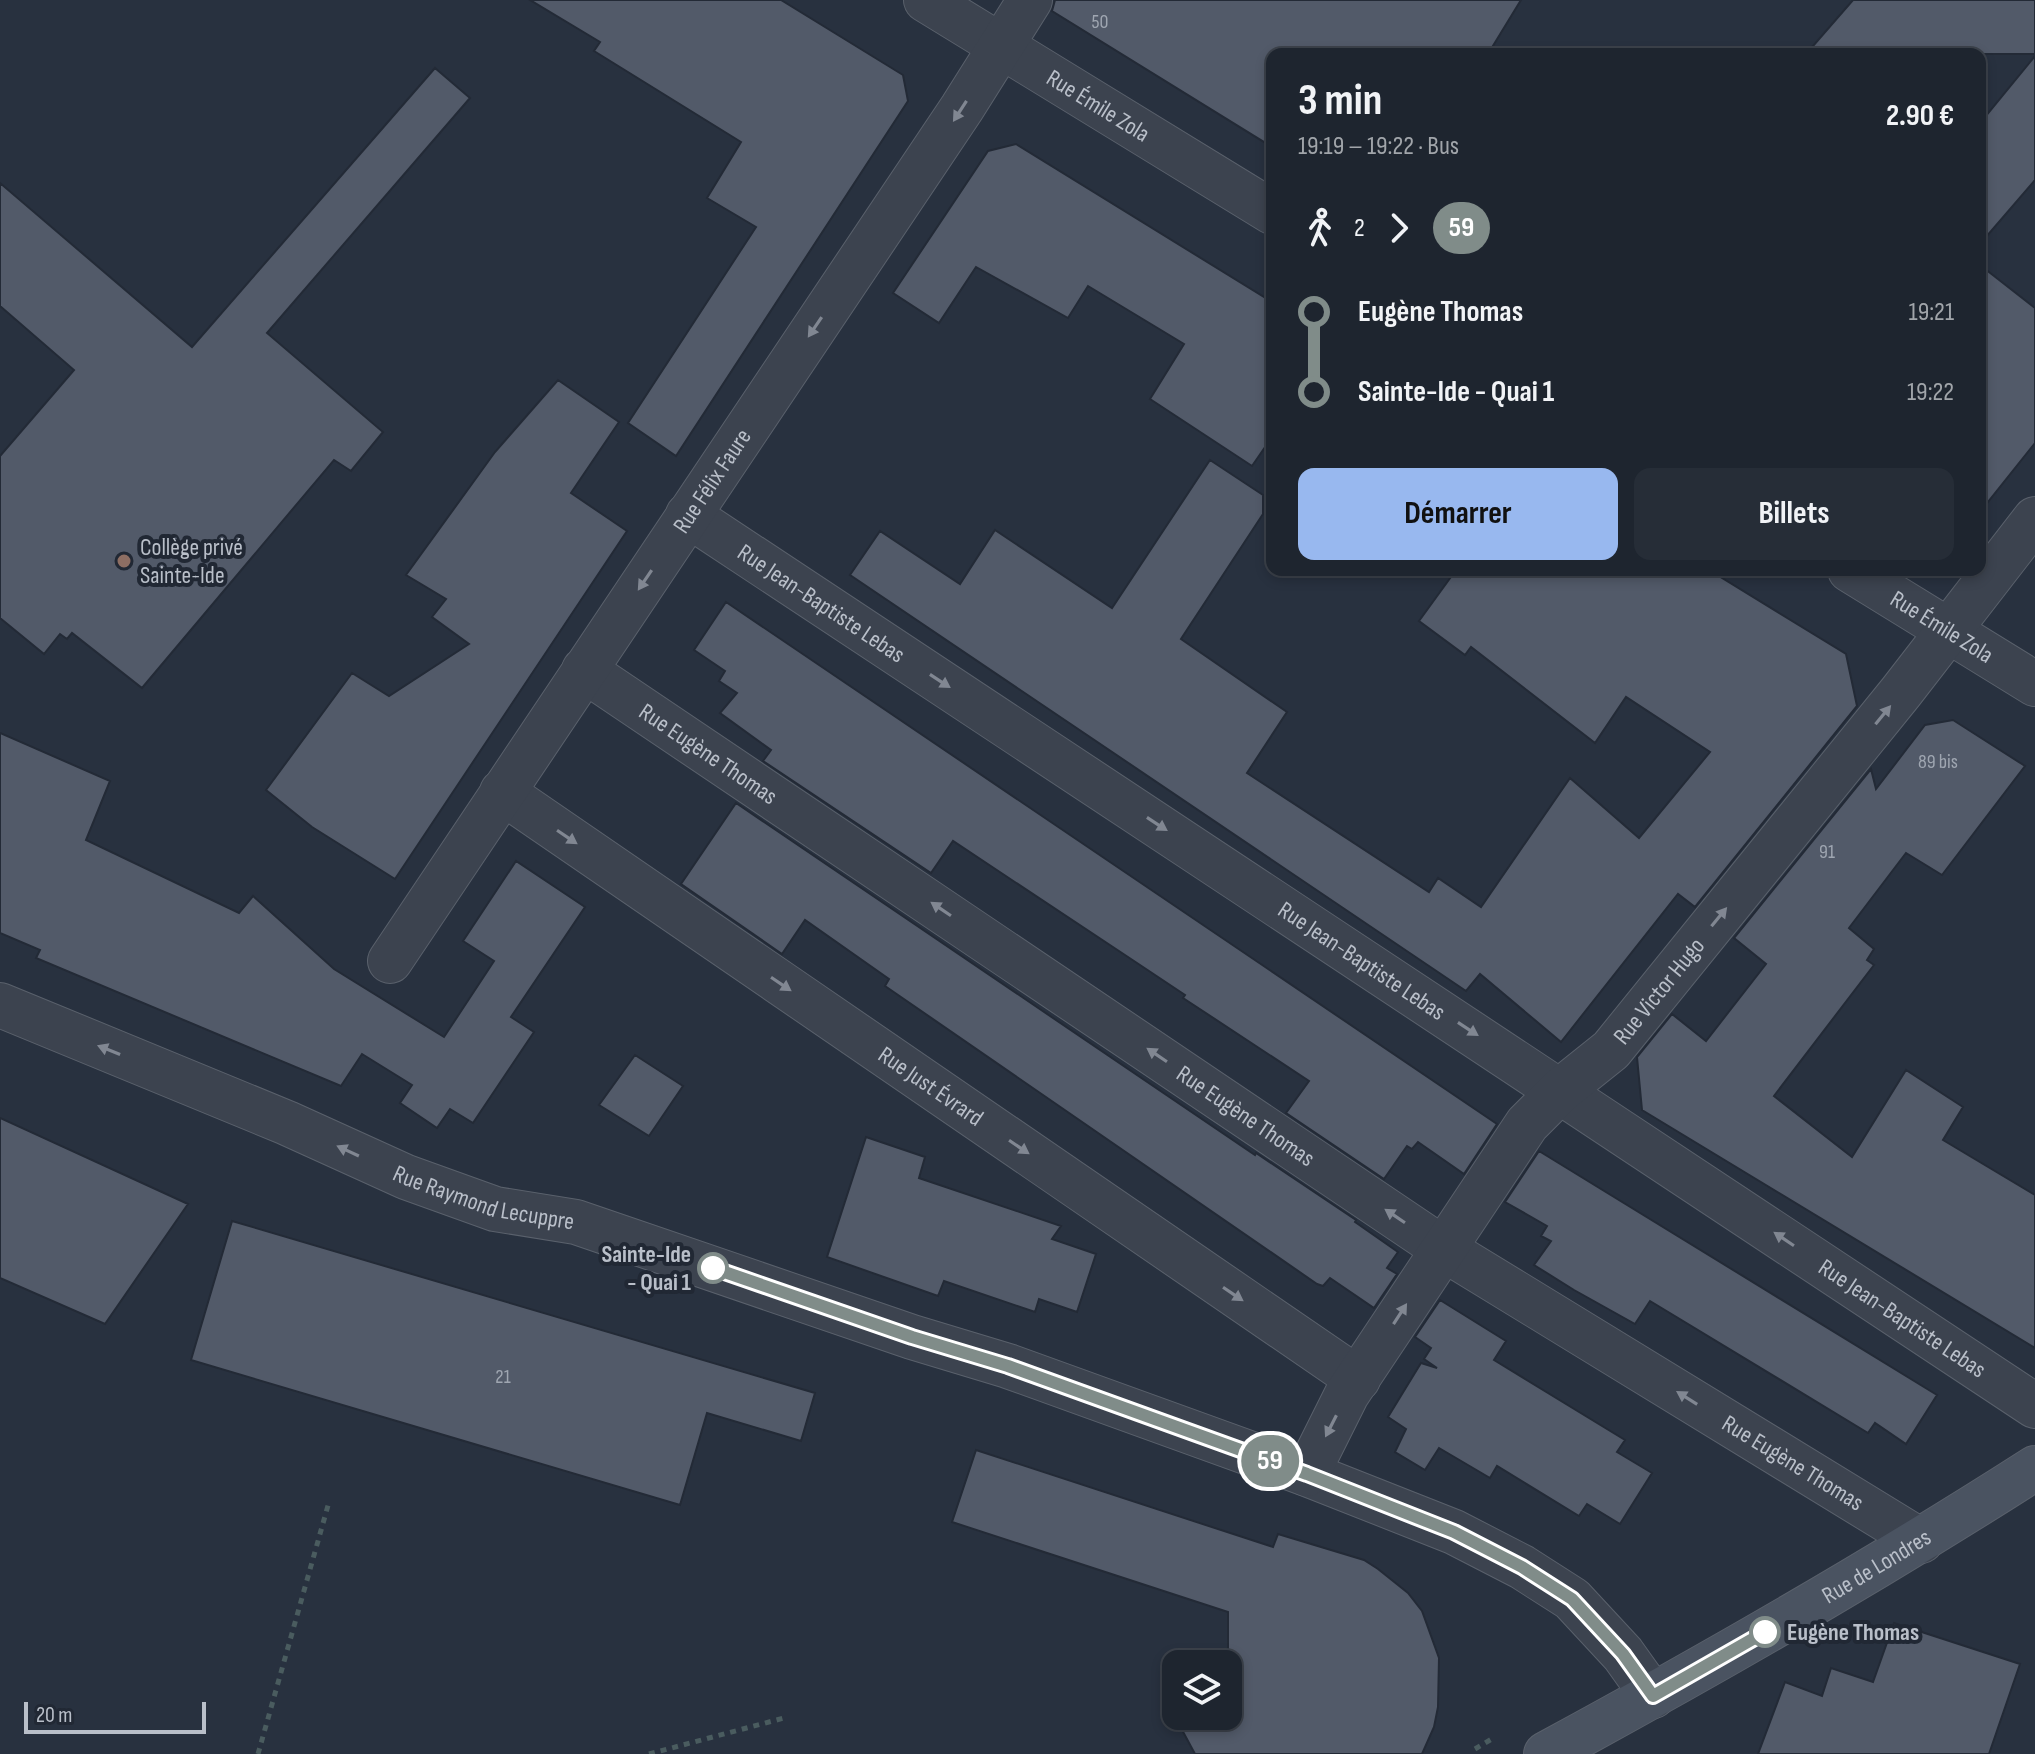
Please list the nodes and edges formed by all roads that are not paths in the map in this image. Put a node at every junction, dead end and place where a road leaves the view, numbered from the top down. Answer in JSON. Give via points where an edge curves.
{"nodes":[{"id":1,"x":926,"y":0,"type":"edge"},
{"id":2,"x":1030,"y":0,"type":"edge"},
{"id":3,"x":1000,"y":44,"type":"junction"},
{"id":4,"x":1266,"y":208,"type":"edge"},
{"id":5,"x":688,"y":515,"type":"junction"},
{"id":6,"x":2035,"y":519,"type":"edge"},
{"id":7,"x":1860,"y":576,"type":"edge"},
{"id":8,"x":1948,"y":630,"type":"junction"},
{"id":9,"x":584,"y":670,"type":"junction"},
{"id":10,"x":2035,"y":684,"type":"edge"},
{"id":11,"x":502,"y":792,"type":"junction"},
{"id":12,"x":390,"y":961,"type":"dead end"},
{"id":13,"x":0,"y":1005,"type":"edge"},
{"id":14,"x":1561,"y":1090,"type":"junction"},
{"id":15,"x":1442,"y":1248,"type":"junction"},
{"id":16,"x":1358,"y":1379,"type":"junction"},
{"id":17,"x":2035,"y":1406,"type":"edge"},
{"id":18,"x":2035,"y":1468,"type":"edge"},
{"id":19,"x":1307,"y":1474,"type":"junction"},
{"id":20,"x":1921,"y":1541,"type":"junction"},
{"id":21,"x":1653,"y":1696,"type":"junction"},
{"id":22,"x":1546,"y":1754,"type":"edge"}],
"edges":[{"from":1,"to":3,"type":"street","name":"Rue Émile Zola"},
{"from":2,"to":3,"type":"street","name":"Rue Félix Faure"},
{"from":3,"to":4,"type":"street","name":"Rue Émile Zola"},
{"from":3,"to":5,"type":"street","name":"Rue Félix Faure","one_way":true},
{"from":5,"to":9,"type":"street","name":"Rue Félix Faure","one_way":true},
{"from":5,"to":14,"type":"street","name":"Rue Jean-Baptiste Lebas","one_way":true},
{"from":6,"to":8,"type":"street","name":"Rue Victor Hugo"},
{"from":7,"to":8,"type":"street","name":"Rue Émile Zola"},
{"from":8,"to":10,"type":"street","name":"Rue Émile Zola"},
{"from":14,"to":8,"type":"street","name":"Rue Victor Hugo","one_way":true,"via":[[1611,1050]]},
{"from":9,"to":11,"type":"street","name":"Rue Félix Faure"},
{"from":15,"to":9,"type":"street","name":"Rue Eugène Thomas","one_way":true},
{"from":11,"to":12,"type":"street","name":"Rue Félix Faure"},
{"from":11,"to":16,"type":"street","name":"Rue Just Évrard","one_way":true},
{"from":19,"to":13,"type":"street","name":"Rue Raymond Lecuppre","one_way":true,"via":[[1008,1366],[576,1222],[495,1209]]},
{"from":14,"to":15,"type":"street","name":"Rue Victor Hugo","via":[[1527,1124]]},
{"from":17,"to":14,"type":"street","name":"Rue Jean-Baptiste Lebas","one_way":true},
{"from":16,"to":15,"type":"street","name":"Rue Victor Hugo","one_way":true},
{"from":20,"to":15,"type":"street","name":"Rue Eugène Thomas","one_way":true},
{"from":16,"to":19,"type":"street","name":"Rue Victor Hugo","one_way":true},
{"from":18,"to":20,"type":"street","name":"Rue de Londres"},
{"from":19,"to":21,"type":"street","name":"Rue Raymond Lecuppre","via":[[1454,1532],[1572,1599]]},
{"from":20,"to":21,"type":"street","name":"Rue de Londres"},
{"from":21,"to":22,"type":"street","name":"Rue de Londres"}]}
